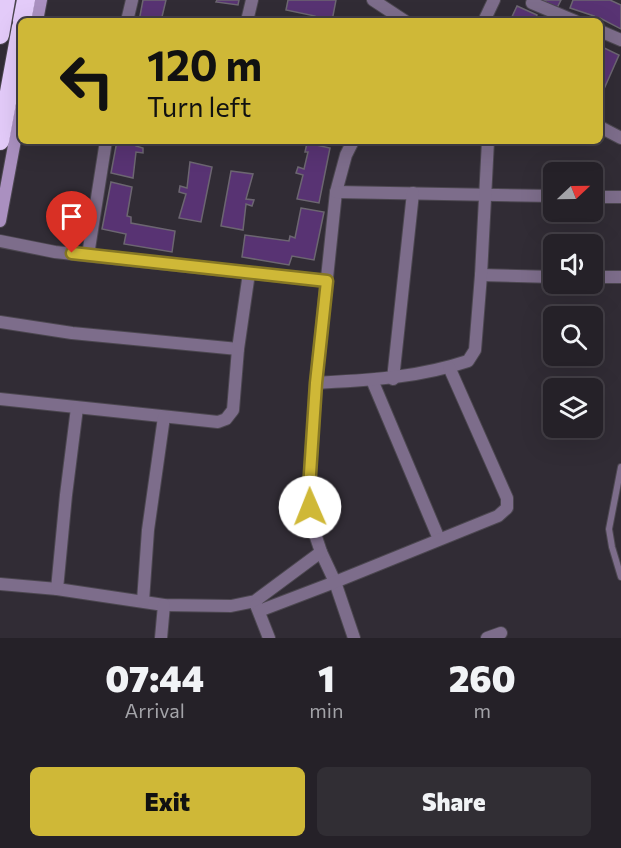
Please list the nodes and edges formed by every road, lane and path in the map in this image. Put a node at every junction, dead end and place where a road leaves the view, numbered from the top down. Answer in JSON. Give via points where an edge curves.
{"nodes":[{"id":1,"x":6,"y":0,"type":"edge"},
{"id":2,"x":26,"y":0,"type":"edge"},
{"id":3,"x":41,"y":0,"type":"edge"},
{"id":4,"x":132,"y":0,"type":"edge"},
{"id":5,"x":252,"y":0,"type":"edge"},
{"id":6,"x":374,"y":0,"type":"edge"},
{"id":7,"x":494,"y":0,"type":"edge"},
{"id":8,"x":532,"y":3,"type":"dead end"},
{"id":9,"x":23,"y":18,"type":"edge"},
{"id":10,"x":38,"y":18,"type":"edge"},
{"id":11,"x":129,"y":18,"type":"edge"},
{"id":12,"x":248,"y":18,"type":"edge"},
{"id":13,"x":401,"y":18,"type":"edge"},
{"id":14,"x":485,"y":18,"type":"edge"},
{"id":15,"x":568,"y":18,"type":"edge"},
{"id":16,"x":603,"y":32,"type":"edge"},
{"id":17,"x":0,"y":35,"type":"edge"},
{"id":18,"x":621,"y":40,"type":"edge"},
{"id":19,"x":18,"y":43,"type":"edge"},
{"id":20,"x":18,"y":124,"type":"edge"},
{"id":21,"x":603,"y":129,"type":"edge"},
{"id":22,"x":621,"y":138,"type":"edge"},
{"id":23,"x":0,"y":141,"type":"edge"},
{"id":24,"x":106,"y":144,"type":"edge"},
{"id":25,"x":352,"y":144,"type":"edge"},
{"id":26,"x":488,"y":144,"type":"edge"},
{"id":27,"x":336,"y":192,"type":"junction"},
{"id":28,"x":413,"y":193,"type":"junction"},
{"id":29,"x":484,"y":195,"type":"junction"},
{"id":30,"x":543,"y":196,"type":"edge"},
{"id":31,"x":603,"y":197,"type":"edge"},
{"id":32,"x":621,"y":197,"type":"edge"},
{"id":33,"x":0,"y":221,"type":"edge"},
{"id":34,"x":0,"y":242,"type":"edge"},
{"id":35,"x":88,"y":255,"type":"junction"},
{"id":36,"x":249,"y":273,"type":"junction"},
{"id":37,"x":481,"y":275,"type":"junction"},
{"id":38,"x":543,"y":277,"type":"edge"},
{"id":39,"x":603,"y":277,"type":"edge"},
{"id":40,"x":621,"y":278,"type":"edge"},
{"id":41,"x":327,"y":281,"type":"junction"},
{"id":42,"x":0,"y":322,"type":"edge"},
{"id":43,"x":238,"y":349,"type":"junction"},
{"id":44,"x":449,"y":368,"type":"junction"},
{"id":45,"x":393,"y":379,"type":"junction"},
{"id":46,"x":372,"y":380,"type":"junction"},
{"id":47,"x":316,"y":383,"type":"junction"},
{"id":48,"x":0,"y":399,"type":"edge"},
{"id":49,"x":77,"y":408,"type":"junction"},
{"id":50,"x":164,"y":417,"type":"junction"},
{"id":51,"x":621,"y":467,"type":"edge"},
{"id":52,"x":613,"y":512,"type":"junction"},
{"id":53,"x":621,"y":513,"type":"edge"},
{"id":54,"x":439,"y":539,"type":"junction"},
{"id":55,"x":321,"y":552,"type":"junction"},
{"id":56,"x":619,"y":567,"type":"edge"},
{"id":57,"x":621,"y":577,"type":"edge"},
{"id":58,"x":335,"y":582,"type":"junction"},
{"id":59,"x":0,"y":585,"type":"edge"},
{"id":60,"x":57,"y":589,"type":"junction"},
{"id":61,"x":143,"y":601,"type":"junction"},
{"id":62,"x":164,"y":605,"type":"junction"},
{"id":63,"x":257,"y":606,"type":"junction"},
{"id":64,"x":501,"y":633,"type":"dead end"},
{"id":65,"x":161,"y":638,"type":"edge"},
{"id":66,"x":269,"y":638,"type":"edge"},
{"id":67,"x":354,"y":638,"type":"edge"},
{"id":68,"x":487,"y":638,"type":"edge"}],
"edges":[{"from":1,"to":17,"type":"highway"},
{"from":2,"to":9,"type":"highway"},
{"from":3,"to":10,"type":"street"},
{"from":4,"to":11,"type":"street"},
{"from":5,"to":12,"type":"street"},
{"from":6,"to":13,"type":"street"},
{"from":7,"to":14,"type":"street"},
{"from":8,"to":15,"type":"street"},
{"from":16,"to":18,"type":"street"},
{"from":19,"to":23,"type":"highway"},
{"from":20,"to":33,"type":"street"},
{"from":21,"to":22,"type":"street"},
{"from":24,"to":35,"type":"street"},
{"from":25,"to":27,"type":"street"},
{"from":26,"to":29,"type":"street"},
{"from":27,"to":28,"type":"street"},
{"from":27,"to":41,"type":"street"},
{"from":28,"to":29,"type":"street"},
{"from":28,"to":45,"type":"street"},
{"from":29,"to":30,"type":"street"},
{"from":29,"to":37,"type":"street"},
{"from":31,"to":32,"type":"street"},
{"from":34,"to":35,"type":"street"},
{"from":35,"to":36,"type":"street"},
{"from":36,"to":41,"type":"street"},
{"from":36,"to":43,"type":"street"},
{"from":37,"to":38,"type":"street"},
{"from":37,"to":44,"type":"street","via":[[475,350],[468,361]]},
{"from":39,"to":40,"type":"street"},
{"from":41,"to":47,"type":"street"},
{"from":42,"to":43,"type":"street"},
{"from":43,"to":50,"type":"street","via":[[232,410],[226,419],[218,422]]},
{"from":44,"to":45,"type":"street"},
{"from":44,"to":54,"type":"street","via":[[507,498],[507,508],[498,516]]},
{"from":45,"to":46,"type":"street"},
{"from":46,"to":47,"type":"street"},
{"from":46,"to":54,"type":"street"},
{"from":47,"to":55,"type":"street","via":[[309,489],[312,525]]},
{"from":48,"to":49,"type":"street"},
{"from":49,"to":50,"type":"street"},
{"from":49,"to":60,"type":"street"},
{"from":50,"to":61,"type":"street","via":[[148,530]]},
{"from":51,"to":52,"type":"lane"},
{"from":52,"to":53,"type":"lane"},
{"from":52,"to":56,"type":"lane","via":[[609,529]]},
{"from":54,"to":58,"type":"street"},
{"from":55,"to":58,"type":"street"},
{"from":55,"to":63,"type":"street"},
{"from":56,"to":57,"type":"lane"},
{"from":58,"to":63,"type":"street"},
{"from":58,"to":67,"type":"street"},
{"from":59,"to":60,"type":"street"},
{"from":60,"to":61,"type":"street"},
{"from":61,"to":62,"type":"street"},
{"from":62,"to":63,"type":"street"},
{"from":62,"to":65,"type":"street"},
{"from":63,"to":66,"type":"street"},
{"from":64,"to":68,"type":"street"}]}
